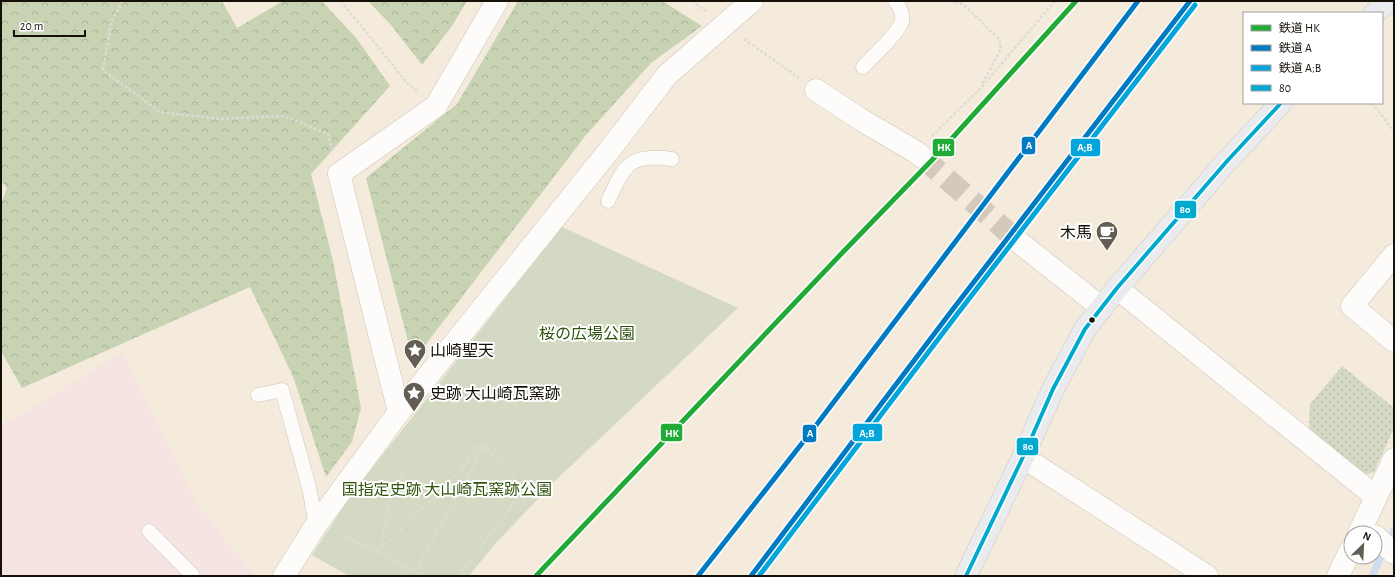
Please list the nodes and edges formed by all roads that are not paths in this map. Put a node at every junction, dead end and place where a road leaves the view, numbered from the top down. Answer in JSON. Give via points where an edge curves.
{"nodes":[{"id":1,"x":497,"y":1,"type":"edge"},
{"id":2,"x":752,"y":1,"type":"edge"},
{"id":3,"x":895,"y":1,"type":"edge"},
{"id":4,"x":1388,"y":1,"type":"edge"},
{"id":5,"x":1376,"y":12,"type":"edge"},
{"id":6,"x":863,"y":67,"type":"dead end"},
{"id":7,"x":816,"y":90,"type":"road end"},
{"id":8,"x":1280,"y":104,"type":"edge"},
{"id":9,"x":610,"y":148,"type":"junction"},
{"id":10,"x":919,"y":155,"type":"tunnel mouth"},
{"id":11,"x":672,"y":159,"type":"dead end"},
{"id":12,"x":630,"y":164,"type":"junction"},
{"id":13,"x":608,"y":201,"type":"dead end"},
{"id":14,"x":1020,"y":243,"type":"tunnel mouth"},
{"id":15,"x":1394,"y":255,"type":"edge"},
{"id":16,"x":1117,"y":288,"type":"junction"},
{"id":17,"x":1102,"y":308,"type":"junction"},
{"id":18,"x":1394,"y":341,"type":"edge"},
{"id":19,"x":258,"y":396,"type":"dead end"},
{"id":20,"x":399,"y":412,"type":"junction"},
{"id":21,"x":1023,"y":456,"type":"junction"},
{"id":22,"x":1394,"y":459,"type":"edge"},
{"id":23,"x":1376,"y":497,"type":"junction"},
{"id":24,"x":1376,"y":525,"type":"edge"},
{"id":25,"x":316,"y":526,"type":"junction"},
{"id":26,"x":149,"y":531,"type":"dead end"},
{"id":27,"x":1343,"y":565,"type":"edge"},
{"id":28,"x":193,"y":576,"type":"edge"},
{"id":29,"x":284,"y":576,"type":"edge"},
{"id":30,"x":966,"y":576,"type":"edge"},
{"id":31,"x":1207,"y":576,"type":"edge"},
{"id":32,"x":1338,"y":576,"type":"edge"}],
"edges":[{"from":1,"to":20,"type":"street","via":[[436,106],[339,174]]},
{"from":2,"to":9,"type":"street","via":[[667,75]]},
{"from":3,"to":6,"type":"lane","via":[[901,8],[902,21],[896,32]]},
{"from":4,"to":5,"type":"main road"},
{"from":7,"to":10,"type":"street"},
{"from":8,"to":16,"type":"main road"},
{"from":9,"to":12,"type":"lane"},
{"from":9,"to":20,"type":"street"},
{"from":11,"to":12,"type":"lane","via":[[660,157]]},
{"from":12,"to":13,"type":"lane"},
{"from":14,"to":17,"type":"street"},
{"from":15,"to":18,"type":"street","via":[[1352,306]]},
{"from":16,"to":17,"type":"main road"},
{"from":16,"to":23,"type":"street"},
{"from":17,"to":21,"type":"main road","via":[[1072,351]]},
{"from":19,"to":25,"type":"lane","via":[[282,390],[309,487]]},
{"from":20,"to":25,"type":"street"},
{"from":21,"to":30,"type":"main road"},
{"from":21,"to":31,"type":"street"},
{"from":22,"to":23,"type":"street"},
{"from":23,"to":24,"type":"street"},
{"from":25,"to":29,"type":"street"},
{"from":26,"to":28,"type":"lane"},
{"from":27,"to":32,"type":"street"}]}
